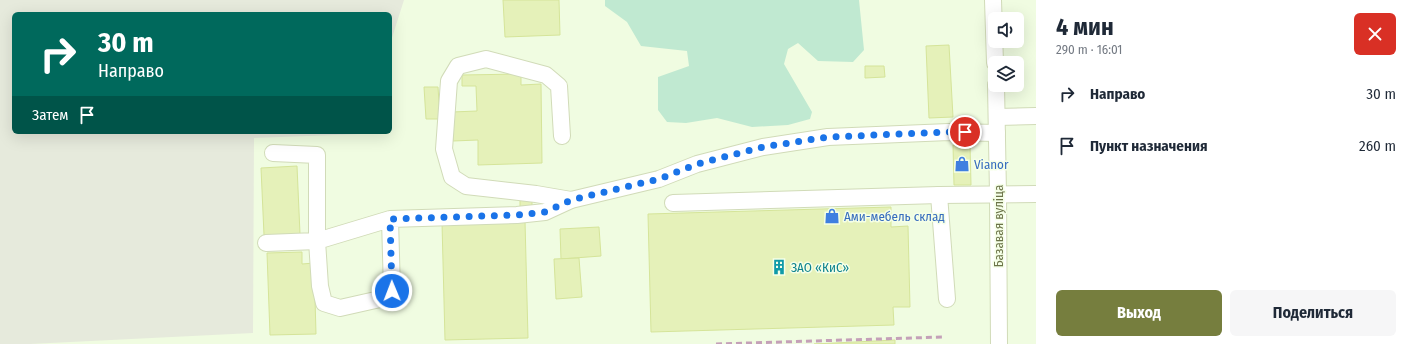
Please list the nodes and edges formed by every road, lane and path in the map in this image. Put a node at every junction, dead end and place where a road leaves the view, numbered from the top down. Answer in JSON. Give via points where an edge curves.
{"nodes":[{"id":1,"x":993,"y":0,"type":"edge"},
{"id":2,"x":995,"y":56,"type":"edge"},
{"id":3,"x":996,"y":92,"type":"edge"},
{"id":4,"x":1036,"y":116,"type":"edge"},
{"id":5,"x":997,"y":117,"type":"junction"},
{"id":6,"x":997,"y":133,"type":"junction"},
{"id":7,"x":562,"y":136,"type":"dead end"},
{"id":8,"x":274,"y":153,"type":"dead end"},
{"id":9,"x":998,"y":194,"type":"junction"},
{"id":10,"x":1036,"y":194,"type":"edge"},
{"id":11,"x":939,"y":195,"type":"junction"},
{"id":12,"x":571,"y":200,"type":"junction"},
{"id":13,"x":673,"y":203,"type":"dead end"},
{"id":14,"x":390,"y":219,"type":"junction"},
{"id":15,"x":317,"y":241,"type":"junction"},
{"id":16,"x":266,"y":243,"type":"dead end"},
{"id":17,"x":947,"y":299,"type":"dead end"},
{"id":18,"x":999,"y":344,"type":"edge"}],
"edges":[{"from":1,"to":2,"type":"street"},
{"from":3,"to":5,"type":"street","name":"Базавая вуліца"},
{"from":4,"to":5,"type":"street"},
{"from":5,"to":6,"type":"street","name":"Базавая вуліца"},
{"from":6,"to":9,"type":"street","name":"Базавая вуліца"},
{"from":6,"to":12,"type":"street","via":[[949,132],[828,137],[763,147],[697,164],[659,179]]},
{"from":7,"to":12,"type":"street","via":[[559,86],[546,75],[486,59],[458,66],[449,81],[444,149],[452,177],[466,186]]},
{"from":8,"to":15,"type":"street","via":[[317,155]]},
{"from":9,"to":10,"type":"street"},
{"from":9,"to":11,"type":"street"},
{"from":9,"to":18,"type":"street","name":"Базавая вуліца"},
{"from":11,"to":13,"type":"street"},
{"from":11,"to":17,"type":"street"},
{"from":12,"to":14,"type":"street","via":[[545,212],[517,215]]},
{"from":14,"to":15,"type":"street"},
{"from":14,"to":15,"type":"street","via":[[392,291],[380,299],[340,308],[324,303],[320,286]]},
{"from":15,"to":16,"type":"street"}]}
